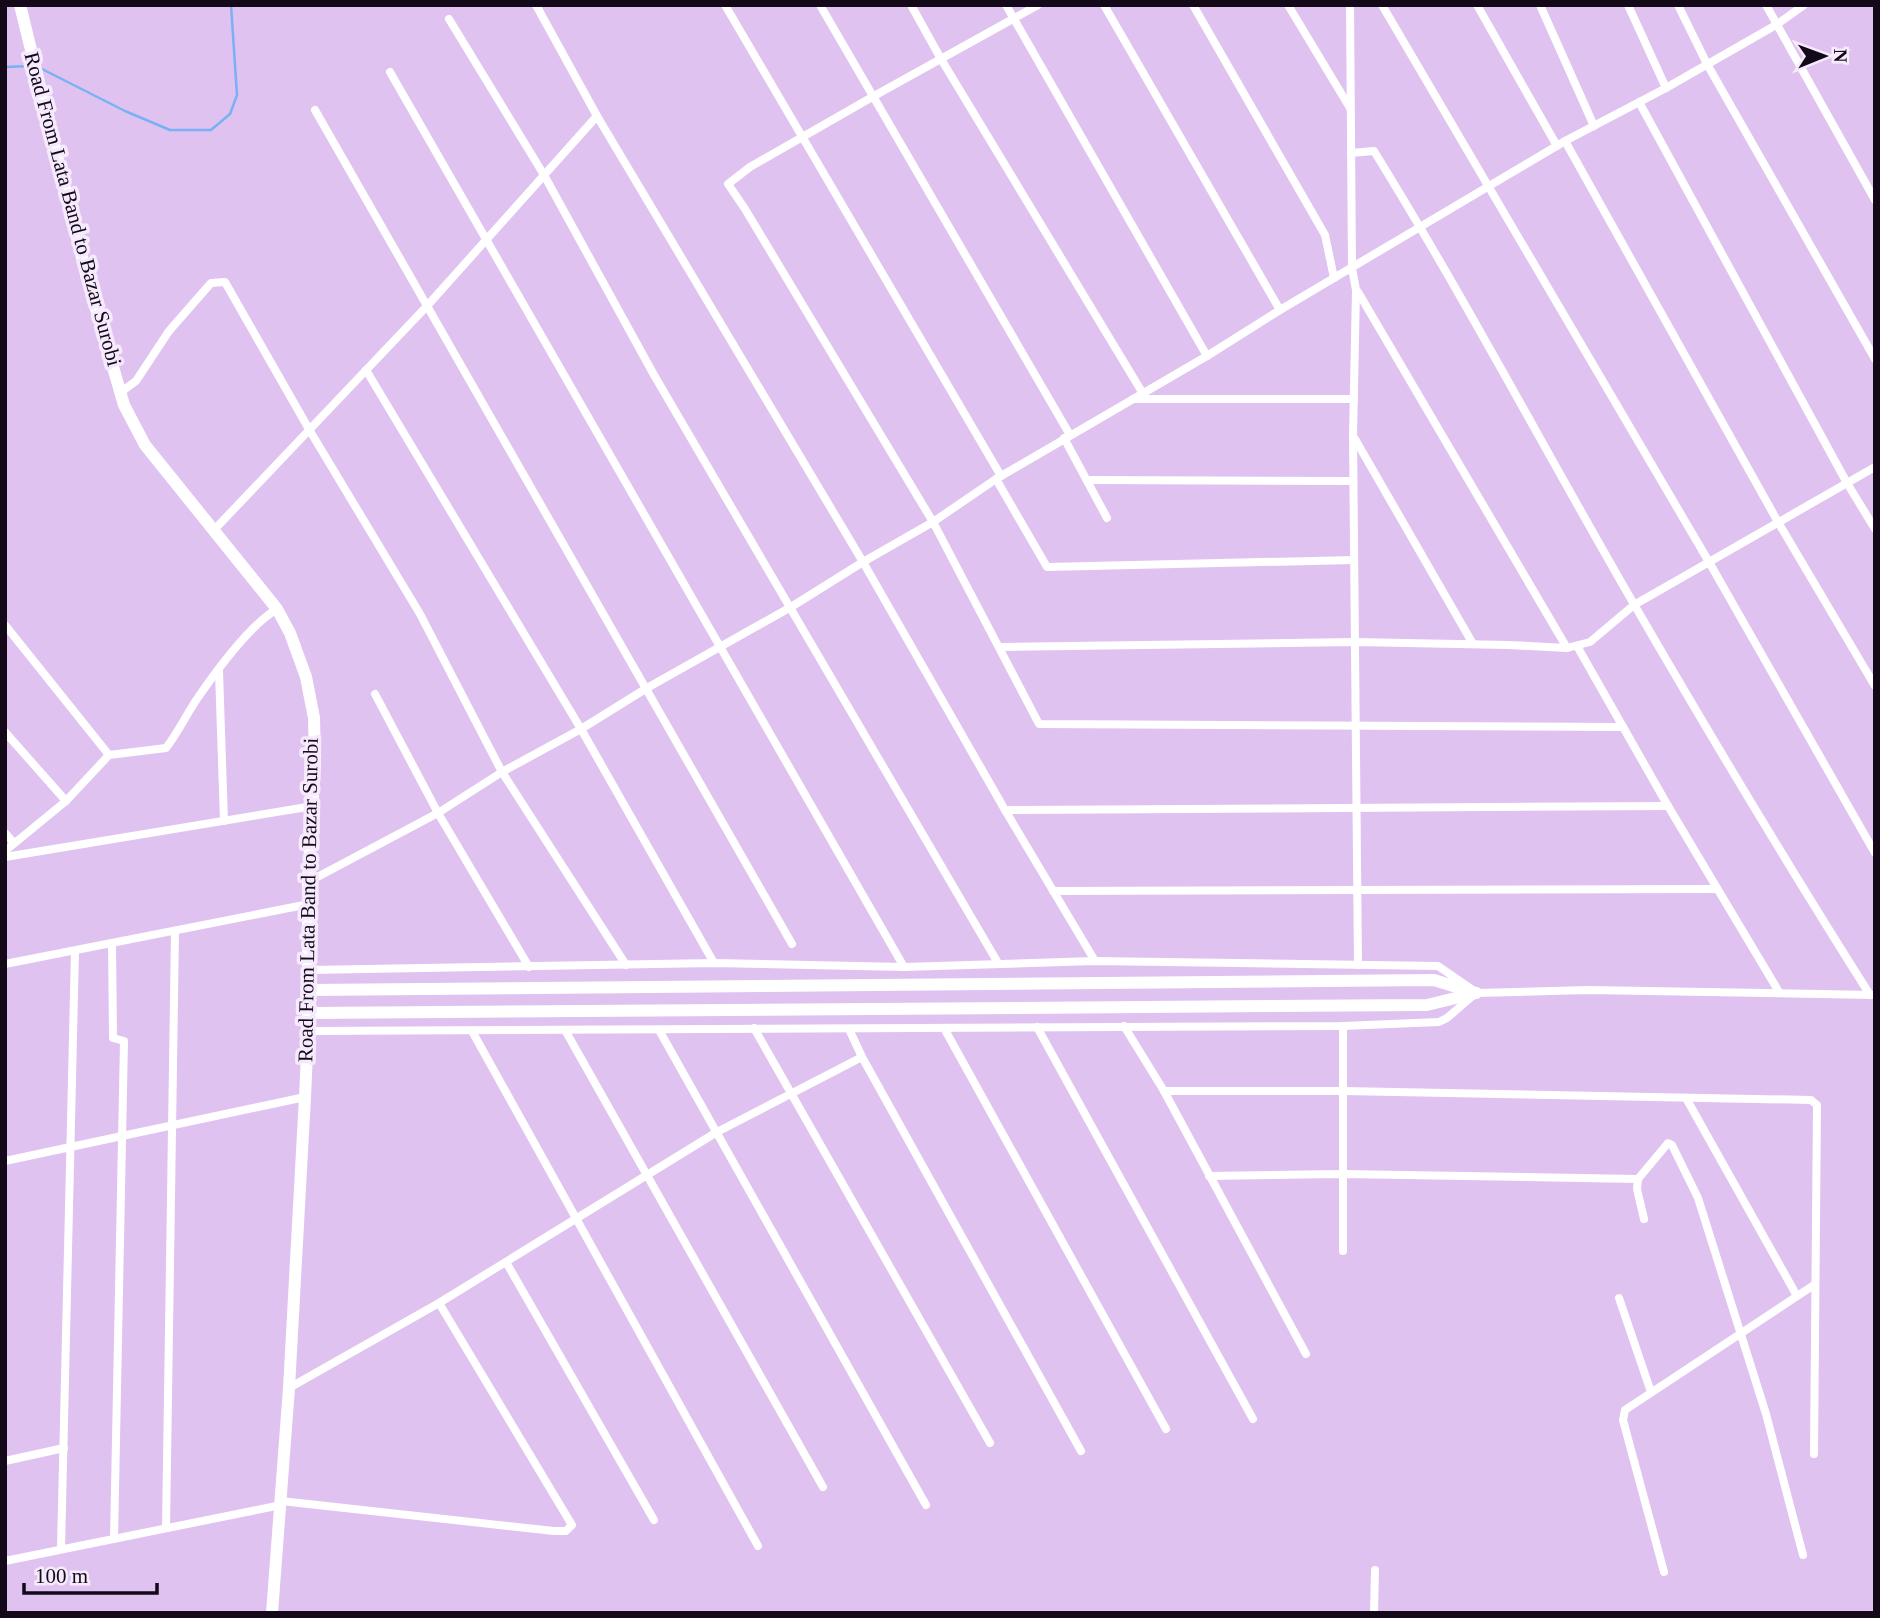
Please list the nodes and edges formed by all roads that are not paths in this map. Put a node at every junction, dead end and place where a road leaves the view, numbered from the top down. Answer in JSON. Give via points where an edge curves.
{"nodes":[{"id":1,"x":20,"y":5,"type":"edge"},
{"id":2,"x":536,"y":5,"type":"edge"},
{"id":3,"x":724,"y":5,"type":"edge"},
{"id":4,"x":820,"y":5,"type":"edge"},
{"id":5,"x":911,"y":5,"type":"edge"},
{"id":6,"x":1006,"y":5,"type":"edge"},
{"id":7,"x":1038,"y":5,"type":"edge"},
{"id":8,"x":1104,"y":5,"type":"edge"},
{"id":9,"x":1193,"y":5,"type":"edge"},
{"id":10,"x":1288,"y":5,"type":"edge"},
{"id":11,"x":1350,"y":5,"type":"edge"},
{"id":12,"x":1382,"y":5,"type":"edge"},
{"id":13,"x":1477,"y":5,"type":"edge"},
{"id":14,"x":1541,"y":5,"type":"edge"},
{"id":15,"x":1629,"y":5,"type":"edge"},
{"id":16,"x":1678,"y":5,"type":"edge"},
{"id":17,"x":1766,"y":5,"type":"edge"},
{"id":18,"x":1804,"y":5,"type":"edge"},
{"id":19,"x":449,"y":19,"type":"dead end"},
{"id":20,"x":1014,"y":19,"type":"junction"},
{"id":21,"x":1776,"y":24,"type":"junction"},
{"id":22,"x":941,"y":59,"type":"junction"},
{"id":23,"x":1707,"y":64,"type":"junction"},
{"id":24,"x":390,"y":72,"type":"dead end"},
{"id":25,"x":1666,"y":88,"type":"junction"},
{"id":26,"x":874,"y":96,"type":"junction"},
{"id":27,"x":1639,"y":102,"type":"junction"},
{"id":28,"x":1351,"y":108,"type":"junction"},
{"id":29,"x":315,"y":110,"type":"dead end"},
{"id":30,"x":597,"y":116,"type":"junction"},
{"id":31,"x":1594,"y":126,"type":"junction"},
{"id":32,"x":802,"y":138,"type":"junction"},
{"id":33,"x":1565,"y":141,"type":"junction"},
{"id":34,"x":1557,"y":146,"type":"junction"},
{"id":35,"x":1351,"y":153,"type":"junction"},
{"id":36,"x":544,"y":175,"type":"junction"},
{"id":37,"x":1490,"y":186,"type":"junction"},
{"id":38,"x":1875,"y":200,"type":"edge"},
{"id":39,"x":1420,"y":227,"type":"junction"},
{"id":40,"x":485,"y":240,"type":"junction"},
{"id":41,"x":1352,"y":268,"type":"junction"},
{"id":42,"x":1334,"y":278,"type":"junction"},
{"id":43,"x":1356,"y":290,"type":"junction"},
{"id":44,"x":427,"y":306,"type":"junction"},
{"id":45,"x":1280,"y":310,"type":"junction"},
{"id":46,"x":1207,"y":356,"type":"junction"},
{"id":47,"x":1875,"y":359,"type":"edge"},
{"id":48,"x":366,"y":370,"type":"junction"},
{"id":49,"x":121,"y":392,"type":"junction"},
{"id":50,"x":1142,"y":392,"type":"junction"},
{"id":51,"x":1130,"y":399,"type":"junction"},
{"id":52,"x":1354,"y":399,"type":"junction"},
{"id":53,"x":310,"y":431,"type":"junction"},
{"id":54,"x":1353,"y":436,"type":"junction"},
{"id":55,"x":1067,"y":437,"type":"junction"},
{"id":56,"x":1875,"y":467,"type":"edge"},
{"id":57,"x":998,"y":477,"type":"junction"},
{"id":58,"x":1088,"y":480,"type":"junction"},
{"id":59,"x":1353,"y":481,"type":"junction"},
{"id":60,"x":1847,"y":482,"type":"junction"},
{"id":61,"x":1107,"y":517,"type":"dead end"},
{"id":62,"x":933,"y":522,"type":"junction"},
{"id":63,"x":1778,"y":522,"type":"junction"},
{"id":64,"x":1875,"y":529,"type":"edge"},
{"id":65,"x":214,"y":530,"type":"junction"},
{"id":66,"x":1354,"y":560,"type":"junction"},
{"id":67,"x":863,"y":562,"type":"junction"},
{"id":68,"x":1709,"y":562,"type":"junction"},
{"id":69,"x":1634,"y":605,"type":"junction"},
{"id":70,"x":791,"y":607,"type":"junction"},
{"id":71,"x":277,"y":610,"type":"junction"},
{"id":72,"x":5,"y":625,"type":"edge"},
{"id":73,"x":1355,"y":642,"type":"junction"},
{"id":74,"x":1474,"y":644,"type":"junction"},
{"id":75,"x":1577,"y":646,"type":"junction"},
{"id":76,"x":720,"y":648,"type":"junction"},
{"id":77,"x":1000,"y":648,"type":"junction"},
{"id":78,"x":1567,"y":648,"type":"junction"},
{"id":79,"x":219,"y":671,"type":"junction"},
{"id":80,"x":1875,"y":686,"type":"edge"},
{"id":81,"x":647,"y":688,"type":"junction"},
{"id":82,"x":375,"y":694,"type":"dead end"},
{"id":83,"x":1355,"y":725,"type":"junction"},
{"id":84,"x":1623,"y":727,"type":"junction"},
{"id":85,"x":581,"y":729,"type":"junction"},
{"id":86,"x":5,"y":732,"type":"edge"},
{"id":87,"x":109,"y":755,"type":"junction"},
{"id":88,"x":502,"y":772,"type":"junction"},
{"id":89,"x":66,"y":801,"type":"junction"},
{"id":90,"x":313,"y":806,"type":"junction"},
{"id":91,"x":1668,"y":806,"type":"junction"},
{"id":92,"x":1004,"y":810,"type":"junction"},
{"id":93,"x":1355,"y":810,"type":"junction"},
{"id":94,"x":438,"y":813,"type":"junction"},
{"id":95,"x":224,"y":821,"type":"junction"},
{"id":96,"x":5,"y":833,"type":"edge"},
{"id":97,"x":14,"y":843,"type":"junction"},
{"id":98,"x":5,"y":851,"type":"edge"},
{"id":99,"x":1875,"y":853,"type":"edge"},
{"id":100,"x":5,"y":858,"type":"edge"},
{"id":101,"x":309,"y":882,"type":"junction"},
{"id":102,"x":1717,"y":889,"type":"junction"},
{"id":103,"x":1053,"y":891,"type":"junction"},
{"id":104,"x":1356,"y":891,"type":"junction"},
{"id":105,"x":309,"y":904,"type":"junction"},
{"id":106,"x":175,"y":930,"type":"junction"},
{"id":107,"x":113,"y":943,"type":"junction"},
{"id":108,"x":792,"y":944,"type":"dead end"},
{"id":109,"x":75,"y":950,"type":"junction"},
{"id":110,"x":1095,"y":961,"type":"junction"},
{"id":111,"x":714,"y":963,"type":"junction"},
{"id":112,"x":998,"y":963,"type":"junction"},
{"id":113,"x":5,"y":964,"type":"edge"},
{"id":114,"x":625,"y":965,"type":"junction"},
{"id":115,"x":1357,"y":965,"type":"junction"},
{"id":116,"x":529,"y":967,"type":"junction"},
{"id":117,"x":904,"y":967,"type":"junction"},
{"id":118,"x":308,"y":970,"type":"junction"},
{"id":119,"x":308,"y":990,"type":"junction"},
{"id":120,"x":1779,"y":992,"type":"junction"},
{"id":121,"x":1476,"y":993,"type":"junction"},
{"id":122,"x":1872,"y":995,"type":"edge"},
{"id":123,"x":308,"y":1013,"type":"junction"},
{"id":124,"x":1124,"y":1026,"type":"junction"},
{"id":125,"x":1343,"y":1026,"type":"junction"},
{"id":126,"x":1037,"y":1027,"type":"junction"},
{"id":127,"x":754,"y":1028,"type":"junction"},
{"id":128,"x":944,"y":1028,"type":"junction"},
{"id":129,"x":849,"y":1029,"type":"junction"},
{"id":130,"x":565,"y":1030,"type":"junction"},
{"id":131,"x":659,"y":1030,"type":"junction"},
{"id":132,"x":308,"y":1031,"type":"junction"},
{"id":133,"x":472,"y":1031,"type":"junction"},
{"id":134,"x":862,"y":1057,"type":"junction"},
{"id":135,"x":1164,"y":1091,"type":"junction"},
{"id":136,"x":1343,"y":1091,"type":"junction"},
{"id":137,"x":790,"y":1094,"type":"junction"},
{"id":138,"x":305,"y":1097,"type":"junction"},
{"id":139,"x":1686,"y":1098,"type":"junction"},
{"id":140,"x":172,"y":1125,"type":"junction"},
{"id":141,"x":717,"y":1132,"type":"junction"},
{"id":142,"x":122,"y":1136,"type":"junction"},
{"id":143,"x":70,"y":1147,"type":"junction"},
{"id":144,"x":5,"y":1161,"type":"edge"},
{"id":145,"x":646,"y":1173,"type":"junction"},
{"id":146,"x":1342,"y":1174,"type":"junction"},
{"id":147,"x":1209,"y":1176,"type":"junction"},
{"id":148,"x":1638,"y":1179,"type":"junction"},
{"id":149,"x":577,"y":1219,"type":"junction"},
{"id":150,"x":1644,"y":1219,"type":"dead end"},
{"id":151,"x":1343,"y":1251,"type":"dead end"},
{"id":152,"x":506,"y":1262,"type":"junction"},
{"id":153,"x":1814,"y":1285,"type":"junction"},
{"id":154,"x":1797,"y":1296,"type":"junction"},
{"id":155,"x":1619,"y":1298,"type":"dead end"},
{"id":156,"x":439,"y":1303,"type":"junction"},
{"id":157,"x":1739,"y":1334,"type":"junction"},
{"id":158,"x":1306,"y":1354,"type":"dead end"},
{"id":159,"x":289,"y":1388,"type":"junction"},
{"id":160,"x":1651,"y":1392,"type":"junction"},
{"id":161,"x":1253,"y":1419,"type":"dead end"},
{"id":162,"x":1166,"y":1429,"type":"dead end"},
{"id":163,"x":989,"y":1443,"type":"dead end"},
{"id":164,"x":64,"y":1448,"type":"junction"},
{"id":165,"x":1081,"y":1451,"type":"dead end"},
{"id":166,"x":1815,"y":1454,"type":"dead end"},
{"id":167,"x":5,"y":1461,"type":"edge"},
{"id":168,"x":823,"y":1487,"type":"dead end"},
{"id":169,"x":281,"y":1503,"type":"junction"},
{"id":170,"x":926,"y":1505,"type":"dead end"},
{"id":171,"x":654,"y":1520,"type":"dead end"},
{"id":172,"x":166,"y":1528,"type":"junction"},
{"id":173,"x":114,"y":1539,"type":"junction"},
{"id":174,"x":758,"y":1546,"type":"dead end"},
{"id":175,"x":61,"y":1549,"type":"junction"},
{"id":176,"x":1803,"y":1555,"type":"dead end"},
{"id":177,"x":5,"y":1561,"type":"edge"},
{"id":178,"x":1374,"y":1570,"type":"dead end"},
{"id":179,"x":1664,"y":1572,"type":"dead end"},
{"id":180,"x":272,"y":1613,"type":"edge"},
{"id":181,"x":1374,"y":1613,"type":"edge"}],
"edges":[{"from":1,"to":49,"type":"street","name":"Road From Lata Band to Bazar Surobi","via":[[86,274]]},
{"from":2,"to":30,"type":"street"},
{"from":3,"to":32,"type":"street"},
{"from":4,"to":26,"type":"street"},
{"from":5,"to":22,"type":"street"},
{"from":6,"to":20,"type":"street"},
{"from":7,"to":20,"type":"street"},
{"from":8,"to":45,"type":"street"},
{"from":9,"to":42,"type":"street","via":[[1325,235]]},
{"from":10,"to":28,"type":"street"},
{"from":11,"to":28,"type":"street"},
{"from":12,"to":37,"type":"street"},
{"from":13,"to":34,"type":"street"},
{"from":14,"to":31,"type":"street"},
{"from":15,"to":25,"type":"street"},
{"from":16,"to":23,"type":"street"},
{"from":17,"to":21,"type":"street"},
{"from":18,"to":21,"type":"street"},
{"from":19,"to":36,"type":"street"},
{"from":20,"to":22,"type":"street"},
{"from":20,"to":46,"type":"street"},
{"from":21,"to":23,"type":"street"},
{"from":21,"to":38,"type":"street"},
{"from":22,"to":26,"type":"street"},
{"from":22,"to":50,"type":"street"},
{"from":23,"to":25,"type":"street"},
{"from":23,"to":47,"type":"street"},
{"from":24,"to":40,"type":"street"},
{"from":25,"to":27,"type":"street"},
{"from":26,"to":32,"type":"street"},
{"from":26,"to":55,"type":"street"},
{"from":27,"to":31,"type":"street"},
{"from":27,"to":60,"type":"street"},
{"from":28,"to":35,"type":"street"},
{"from":29,"to":44,"type":"street"},
{"from":30,"to":36,"type":"street"},
{"from":30,"to":67,"type":"street"},
{"from":31,"to":33,"type":"street"},
{"from":32,"to":57,"type":"street"},
{"from":32,"to":62,"type":"street","via":[[728,184]]},
{"from":33,"to":34,"type":"street"},
{"from":33,"to":63,"type":"street"},
{"from":34,"to":37,"type":"street"},
{"from":35,"to":39,"type":"street","via":[[1374,152]]},
{"from":35,"to":41,"type":"street"},
{"from":36,"to":40,"type":"street"},
{"from":36,"to":70,"type":"street","via":[[654,375]]},
{"from":37,"to":39,"type":"street"},
{"from":37,"to":68,"type":"street"},
{"from":39,"to":41,"type":"street"},
{"from":39,"to":69,"type":"street"},
{"from":40,"to":44,"type":"street"},
{"from":40,"to":76,"type":"street"},
{"from":41,"to":42,"type":"street"},
{"from":41,"to":43,"type":"street"},
{"from":42,"to":45,"type":"street"},
{"from":43,"to":52,"type":"street"},
{"from":43,"to":78,"type":"street"},
{"from":44,"to":48,"type":"street"},
{"from":44,"to":81,"type":"street"},
{"from":45,"to":46,"type":"street"},
{"from":46,"to":50,"type":"street"},
{"from":48,"to":53,"type":"street"},
{"from":48,"to":85,"type":"street"},
{"from":49,"to":53,"type":"street","via":[[136,381],[169,331],[211,283],[225,282]]},
{"from":49,"to":65,"type":"street","name":"Road From Lata Band to Bazar Surobi","via":[[145,445]]},
{"from":50,"to":51,"type":"street"},
{"from":51,"to":52,"type":"street"},
{"from":51,"to":55,"type":"street"},
{"from":52,"to":54,"type":"street"},
{"from":53,"to":65,"type":"street"},
{"from":53,"to":88,"type":"street","via":[[420,614]]},
{"from":54,"to":59,"type":"street"},
{"from":54,"to":74,"type":"street"},
{"from":55,"to":57,"type":"street"},
{"from":55,"to":58,"type":"street"},
{"from":56,"to":60,"type":"street"},
{"from":57,"to":62,"type":"street"},
{"from":57,"to":66,"type":"street","via":[[1047,567]]},
{"from":58,"to":59,"type":"street"},
{"from":58,"to":61,"type":"street"},
{"from":59,"to":66,"type":"street"},
{"from":60,"to":63,"type":"street"},
{"from":60,"to":64,"type":"street"},
{"from":62,"to":67,"type":"street"},
{"from":62,"to":77,"type":"street"},
{"from":63,"to":68,"type":"street"},
{"from":63,"to":80,"type":"street"},
{"from":65,"to":71,"type":"street","name":"Road From Lata Band to Bazar Surobi"},
{"from":66,"to":73,"type":"street"},
{"from":67,"to":70,"type":"street"},
{"from":67,"to":92,"type":"street"},
{"from":68,"to":69,"type":"street"},
{"from":68,"to":99,"type":"street"},
{"from":69,"to":75,"type":"street","via":[[1590,642]]},
{"from":69,"to":122,"type":"street","via":[[1771,838]]},
{"from":70,"to":76,"type":"street"},
{"from":70,"to":112,"type":"street"},
{"from":71,"to":79,"type":"street","via":[[263,618]]},
{"from":71,"to":90,"type":"street","name":"Road From Lata Band to Bazar Surobi","via":[[306,677],[314,718]]},
{"from":72,"to":87,"type":"street"},
{"from":73,"to":74,"type":"street"},
{"from":73,"to":77,"type":"street"},
{"from":73,"to":83,"type":"street"},
{"from":74,"to":78,"type":"street"},
{"from":75,"to":78,"type":"street"},
{"from":75,"to":84,"type":"street"},
{"from":76,"to":81,"type":"street"},
{"from":76,"to":117,"type":"street"},
{"from":77,"to":83,"type":"street","via":[[1039,724]]},
{"from":79,"to":87,"type":"street","via":[[166,748]]},
{"from":79,"to":95,"type":"street"},
{"from":81,"to":85,"type":"street"},
{"from":81,"to":108,"type":"street"},
{"from":82,"to":94,"type":"street"},
{"from":83,"to":84,"type":"street"},
{"from":83,"to":93,"type":"street"},
{"from":84,"to":91,"type":"street"},
{"from":85,"to":88,"type":"street"},
{"from":85,"to":111,"type":"street"},
{"from":86,"to":89,"type":"street"},
{"from":87,"to":89,"type":"street"},
{"from":88,"to":94,"type":"street"},
{"from":88,"to":114,"type":"street"},
{"from":89,"to":97,"type":"street"},
{"from":90,"to":95,"type":"street"},
{"from":90,"to":101,"type":"street","name":"Road From Lata Band to Bazar Surobi"},
{"from":91,"to":93,"type":"street"},
{"from":91,"to":102,"type":"street"},
{"from":92,"to":93,"type":"street"},
{"from":92,"to":103,"type":"street"},
{"from":93,"to":104,"type":"street"},
{"from":94,"to":101,"type":"street"},
{"from":94,"to":116,"type":"street"},
{"from":95,"to":100,"type":"street"},
{"from":96,"to":97,"type":"street"},
{"from":97,"to":98,"type":"street"},
{"from":101,"to":105,"type":"street","name":"Road From Lata Band to Bazar Surobi"},
{"from":102,"to":104,"type":"street"},
{"from":102,"to":120,"type":"street"},
{"from":103,"to":104,"type":"street"},
{"from":103,"to":110,"type":"street"},
{"from":104,"to":115,"type":"street"},
{"from":105,"to":106,"type":"street"},
{"from":105,"to":118,"type":"street","name":"Road From Lata Band to Bazar Surobi"},
{"from":106,"to":107,"type":"street"},
{"from":106,"to":140,"type":"street"},
{"from":107,"to":109,"type":"street"},
{"from":107,"to":142,"type":"street","via":[[113,1038],[124,1041]]},
{"from":109,"to":113,"type":"street"},
{"from":109,"to":143,"type":"street"},
{"from":110,"to":112,"type":"street"},
{"from":110,"to":115,"type":"street"},
{"from":111,"to":114,"type":"street"},
{"from":111,"to":117,"type":"street"},
{"from":112,"to":117,"type":"street"},
{"from":114,"to":116,"type":"street"},
{"from":115,"to":121,"type":"street","via":[[1438,966]]},
{"from":116,"to":118,"type":"street"},
{"from":118,"to":119,"type":"street","name":"Road From Lata Band to Bazar Surobi"},
{"from":119,"to":121,"type":"street","via":[[1434,980]]},
{"from":119,"to":123,"type":"street","name":"Road From Lata Band to Bazar Surobi"},
{"from":120,"to":121,"type":"street"},
{"from":120,"to":122,"type":"street"},
{"from":121,"to":123,"type":"street","via":[[1427,1005]]},
{"from":121,"to":125,"type":"street","via":[[1438,1022]]},
{"from":123,"to":132,"type":"street","name":"Road From Lata Band to Bazar Surobi"},
{"from":124,"to":125,"type":"street"},
{"from":124,"to":126,"type":"street"},
{"from":124,"to":135,"type":"street"},
{"from":125,"to":136,"type":"street"},
{"from":126,"to":128,"type":"street"},
{"from":126,"to":161,"type":"street"},
{"from":127,"to":129,"type":"street"},
{"from":127,"to":131,"type":"street"},
{"from":127,"to":137,"type":"street"},
{"from":128,"to":129,"type":"street"},
{"from":128,"to":162,"type":"street"},
{"from":129,"to":134,"type":"street"},
{"from":130,"to":131,"type":"street"},
{"from":130,"to":133,"type":"street"},
{"from":130,"to":145,"type":"street"},
{"from":131,"to":141,"type":"street"},
{"from":132,"to":133,"type":"street"},
{"from":132,"to":138,"type":"street","name":"Road From Lata Band to Bazar Surobi"},
{"from":133,"to":149,"type":"street"},
{"from":134,"to":137,"type":"street"},
{"from":134,"to":165,"type":"street"},
{"from":135,"to":136,"type":"street"},
{"from":135,"to":147,"type":"street"},
{"from":136,"to":139,"type":"street"},
{"from":136,"to":146,"type":"street"},
{"from":137,"to":141,"type":"street"},
{"from":137,"to":163,"type":"street"},
{"from":138,"to":140,"type":"street"},
{"from":138,"to":159,"type":"street","name":"Road From Lata Band to Bazar Surobi"},
{"from":139,"to":153,"type":"street","via":[[1811,1100],[1817,1105]]},
{"from":139,"to":154,"type":"street"},
{"from":140,"to":142,"type":"street"},
{"from":140,"to":172,"type":"street"},
{"from":141,"to":145,"type":"street"},
{"from":141,"to":170,"type":"street"},
{"from":142,"to":143,"type":"street"},
{"from":142,"to":173,"type":"street"},
{"from":143,"to":144,"type":"street"},
{"from":143,"to":164,"type":"street"},
{"from":145,"to":149,"type":"street"},
{"from":145,"to":168,"type":"street"},
{"from":146,"to":147,"type":"street"},
{"from":146,"to":148,"type":"street"},
{"from":146,"to":151,"type":"street"},
{"from":147,"to":158,"type":"street"},
{"from":148,"to":150,"type":"street"},
{"from":148,"to":157,"type":"street","via":[[1662,1148],[1672,1145],[1698,1198]]},
{"from":149,"to":152,"type":"street"},
{"from":149,"to":174,"type":"street"},
{"from":152,"to":156,"type":"street"},
{"from":152,"to":171,"type":"street"},
{"from":153,"to":154,"type":"street"},
{"from":153,"to":166,"type":"street"},
{"from":154,"to":157,"type":"street"},
{"from":155,"to":160,"type":"street"},
{"from":156,"to":159,"type":"street"},
{"from":156,"to":169,"type":"street","via":[[572,1525],[566,1531],[554,1531]]},
{"from":157,"to":160,"type":"street"},
{"from":157,"to":176,"type":"street","via":[[1766,1414]]},
{"from":159,"to":169,"type":"street","name":"Road From Lata Band to Bazar Surobi"},
{"from":160,"to":179,"type":"street","via":[[1625,1410],[1623,1420]]},
{"from":164,"to":167,"type":"street"},
{"from":164,"to":175,"type":"street"},
{"from":169,"to":172,"type":"street"},
{"from":169,"to":180,"type":"street","name":"Road From Lata Band to Bazar Surobi"},
{"from":172,"to":173,"type":"street"},
{"from":173,"to":175,"type":"street"},
{"from":175,"to":177,"type":"street"},
{"from":178,"to":181,"type":"street"}]}
